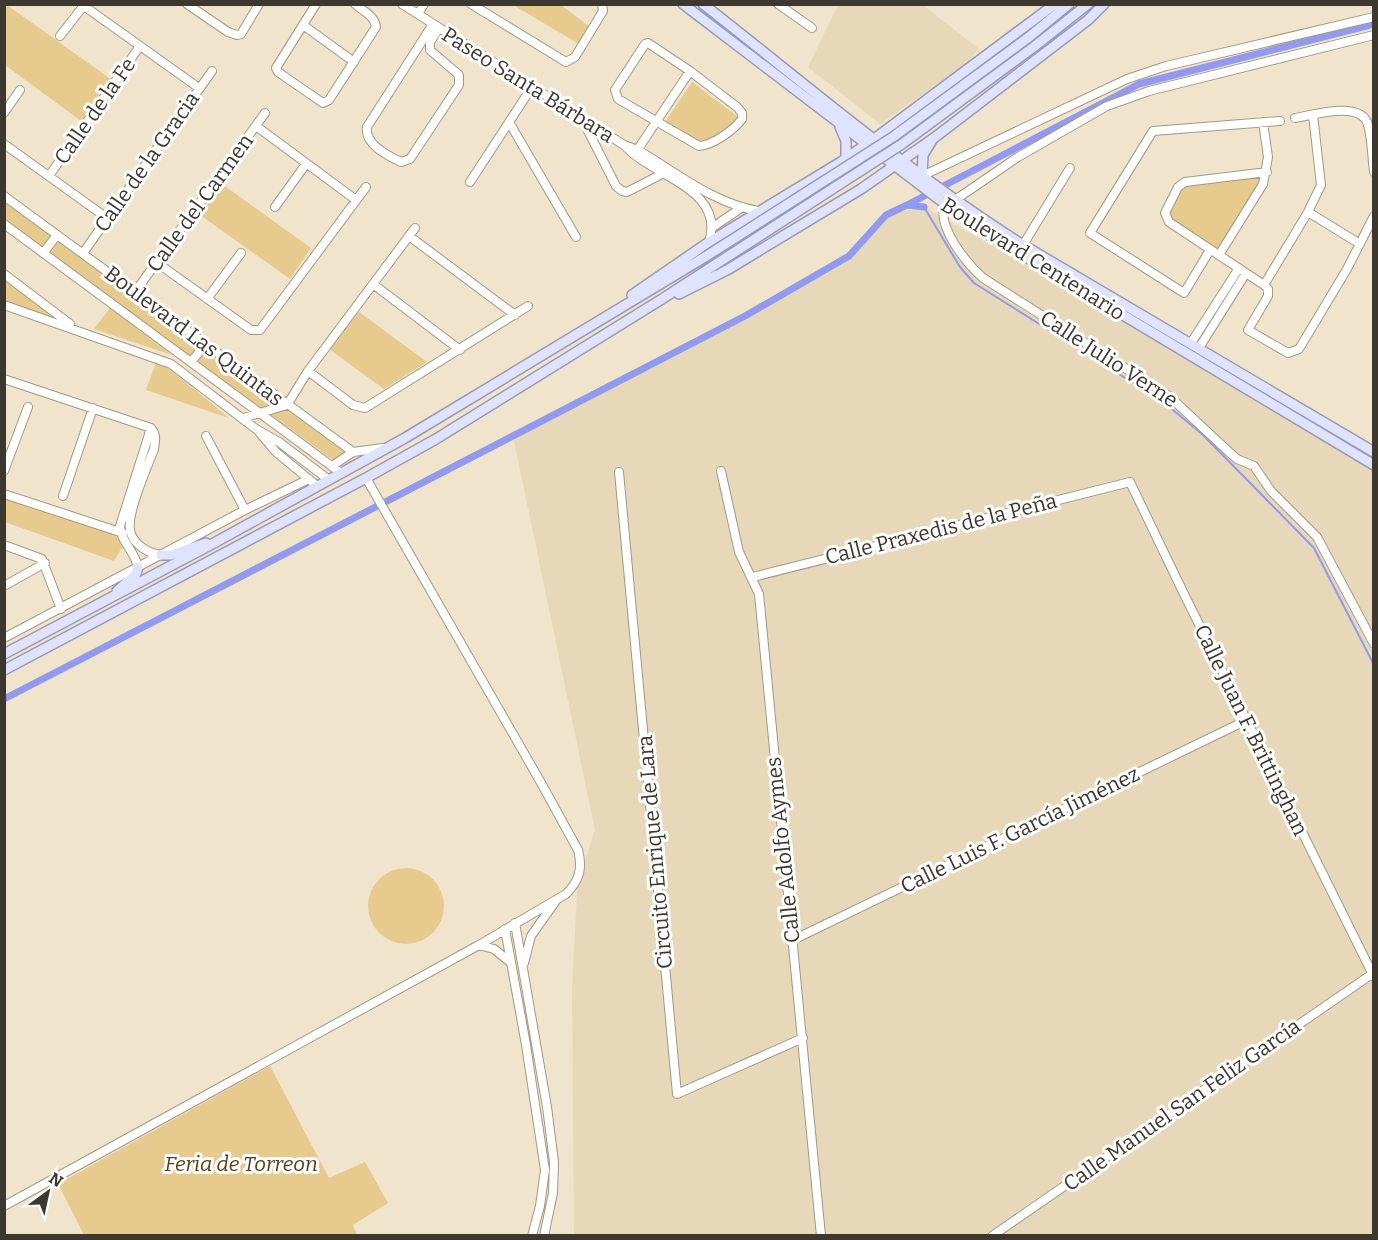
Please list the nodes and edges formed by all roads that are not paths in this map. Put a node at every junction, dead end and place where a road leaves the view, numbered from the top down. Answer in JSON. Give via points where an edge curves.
{"nodes":[{"id":1,"x":187,"y":4,"type":"edge"},
{"id":2,"x":259,"y":4,"type":"edge"},
{"id":3,"x":316,"y":4,"type":"edge"},
{"id":4,"x":355,"y":4,"type":"edge"},
{"id":5,"x":402,"y":4,"type":"edge"},
{"id":6,"x":424,"y":4,"type":"edge"},
{"id":7,"x":471,"y":4,"type":"edge"},
{"id":8,"x":602,"y":4,"type":"edge"},
{"id":9,"x":703,"y":4,"type":"edge"},
{"id":10,"x":778,"y":4,"type":"edge"},
{"id":11,"x":1055,"y":4,"type":"edge"},
{"id":12,"x":1069,"y":4,"type":"edge"},
{"id":13,"x":1088,"y":4,"type":"edge"},
{"id":14,"x":1104,"y":4,"type":"edge"},
{"id":15,"x":85,"y":5,"type":"edge"},
{"id":16,"x":683,"y":5,"type":"edge"},
{"id":17,"x":418,"y":14,"type":"junction"},
{"id":18,"x":1374,"y":17,"type":"edge"},
{"id":19,"x":303,"y":25,"type":"junction"},
{"id":20,"x":436,"y":26,"type":"junction"},
{"id":21,"x":812,"y":28,"type":"dead end"},
{"id":22,"x":1374,"y":35,"type":"edge"},
{"id":23,"x":60,"y":36,"type":"dead end"},
{"id":24,"x":140,"y":46,"type":"junction"},
{"id":25,"x":354,"y":63,"type":"junction"},
{"id":26,"x":212,"y":70,"type":"dead end"},
{"id":27,"x":690,"y":71,"type":"junction"},
{"id":28,"x":532,"y":87,"type":"junction"},
{"id":29,"x":199,"y":88,"type":"junction"},
{"id":30,"x":21,"y":90,"type":"dead end"},
{"id":31,"x":4,"y":113,"type":"edge"},
{"id":32,"x":265,"y":113,"type":"dead end"},
{"id":33,"x":1313,"y":115,"type":"junction"},
{"id":34,"x":581,"y":118,"type":"junction"},
{"id":35,"x":1295,"y":118,"type":"dead end"},
{"id":36,"x":903,"y":119,"type":"junction"},
{"id":37,"x":1280,"y":121,"type":"dead end"},
{"id":38,"x":509,"y":122,"type":"junction"},
{"id":39,"x":656,"y":122,"type":"junction"},
{"id":40,"x":1263,"y":122,"type":"junction"},
{"id":41,"x":839,"y":125,"type":"junction"},
{"id":42,"x":256,"y":126,"type":"junction"},
{"id":43,"x":874,"y":139,"type":"junction"},
{"id":44,"x":930,"y":141,"type":"junction"},
{"id":45,"x":4,"y":144,"type":"edge"},
{"id":46,"x":866,"y":145,"type":"junction"},
{"id":47,"x":636,"y":153,"type":"junction"},
{"id":48,"x":843,"y":160,"type":"junction"},
{"id":49,"x":898,"y":163,"type":"junction"},
{"id":50,"x":306,"y":164,"type":"junction"},
{"id":51,"x":1070,"y":168,"type":"dead end"},
{"id":52,"x":1267,"y":172,"type":"junction"},
{"id":53,"x":1374,"y":172,"type":"edge"},
{"id":54,"x":662,"y":174,"type":"junction"},
{"id":55,"x":49,"y":176,"type":"junction"},
{"id":56,"x":923,"y":180,"type":"junction"},
{"id":57,"x":470,"y":182,"type":"dead end"},
{"id":58,"x":366,"y":187,"type":"dead end"},
{"id":59,"x":861,"y":189,"type":"junction"},
{"id":60,"x":4,"y":196,"type":"edge"},
{"id":61,"x":356,"y":200,"type":"junction"},
{"id":62,"x":947,"y":201,"type":"junction"},
{"id":63,"x":275,"y":207,"type":"dead end"},
{"id":64,"x":741,"y":208,"type":"junction"},
{"id":65,"x":758,"y":212,"type":"junction"},
{"id":66,"x":1308,"y":212,"type":"junction"},
{"id":67,"x":1374,"y":216,"type":"edge"},
{"id":68,"x":108,"y":218,"type":"junction"},
{"id":69,"x":4,"y":224,"type":"edge"},
{"id":70,"x":713,"y":227,"type":"junction"},
{"id":71,"x":415,"y":228,"type":"dead end"},
{"id":72,"x":57,"y":235,"type":"junction"},
{"id":73,"x":409,"y":236,"type":"junction"},
{"id":74,"x":576,"y":237,"type":"dead end"},
{"id":75,"x":709,"y":242,"type":"junction"},
{"id":76,"x":1360,"y":244,"type":"junction"},
{"id":77,"x":1023,"y":245,"type":"junction"},
{"id":78,"x":1012,"y":250,"type":"junction"},
{"id":79,"x":1210,"y":250,"type":"junction"},
{"id":80,"x":44,"y":252,"type":"junction"},
{"id":81,"x":241,"y":252,"type":"dead end"},
{"id":82,"x":83,"y":253,"type":"junction"},
{"id":83,"x":1219,"y":255,"type":"junction"},
{"id":84,"x":1025,"y":258,"type":"junction"},
{"id":85,"x":156,"y":262,"type":"junction"},
{"id":86,"x":1243,"y":271,"type":"junction"},
{"id":87,"x":4,"y":274,"type":"edge"},
{"id":88,"x":373,"y":284,"type":"junction"},
{"id":89,"x":1264,"y":285,"type":"junction"},
{"id":90,"x":1079,"y":290,"type":"junction"},
{"id":91,"x":135,"y":292,"type":"junction"},
{"id":92,"x":662,"y":299,"type":"junction"},
{"id":93,"x":207,"y":300,"type":"junction"},
{"id":94,"x":1122,"y":303,"type":"junction"},
{"id":95,"x":4,"y":305,"type":"edge"},
{"id":96,"x":528,"y":306,"type":"dead end"},
{"id":97,"x":515,"y":315,"type":"junction"},
{"id":98,"x":597,"y":322,"type":"junction"},
{"id":99,"x":1143,"y":327,"type":"junction"},
{"id":100,"x":76,"y":329,"type":"junction"},
{"id":101,"x":205,"y":345,"type":"junction"},
{"id":102,"x":1195,"y":346,"type":"junction"},
{"id":103,"x":460,"y":350,"type":"junction"},
{"id":104,"x":190,"y":362,"type":"junction"},
{"id":105,"x":308,"y":371,"type":"junction"},
{"id":106,"x":4,"y":379,"type":"edge"},
{"id":107,"x":287,"y":405,"type":"junction"},
{"id":108,"x":27,"y":406,"type":"dead end"},
{"id":109,"x":93,"y":408,"type":"junction"},
{"id":110,"x":260,"y":413,"type":"junction"},
{"id":111,"x":243,"y":418,"type":"junction"},
{"id":112,"x":150,"y":429,"type":"junction"},
{"id":113,"x":256,"y":429,"type":"junction"},
{"id":114,"x":206,"y":436,"type":"dead end"},
{"id":115,"x":390,"y":446,"type":"junction"},
{"id":116,"x":291,"y":450,"type":"junction"},
{"id":117,"x":353,"y":452,"type":"junction"},
{"id":118,"x":1374,"y":453,"type":"edge"},
{"id":119,"x":284,"y":459,"type":"junction"},
{"id":120,"x":304,"y":460,"type":"junction"},
{"id":121,"x":1374,"y":465,"type":"edge"},
{"id":122,"x":332,"y":466,"type":"junction"},
{"id":123,"x":297,"y":470,"type":"junction"},
{"id":124,"x":4,"y":471,"type":"edge"},
{"id":125,"x":721,"y":471,"type":"dead end"},
{"id":126,"x":619,"y":472,"type":"dead end"},
{"id":127,"x":341,"y":473,"type":"junction"},
{"id":128,"x":366,"y":478,"type":"junction"},
{"id":129,"x":309,"y":479,"type":"junction"},
{"id":130,"x":329,"y":480,"type":"junction"},
{"id":131,"x":1130,"y":482,"type":"joint"},
{"id":132,"x":317,"y":486,"type":"junction"},
{"id":133,"x":4,"y":494,"type":"edge"},
{"id":134,"x":63,"y":496,"type":"dead end"},
{"id":135,"x":245,"y":510,"type":"junction"},
{"id":136,"x":130,"y":532,"type":"junction"},
{"id":137,"x":120,"y":533,"type":"junction"},
{"id":138,"x":214,"y":543,"type":"junction"},
{"id":139,"x":4,"y":544,"type":"edge"},
{"id":140,"x":161,"y":555,"type":"junction"},
{"id":141,"x":45,"y":563,"type":"junction"},
{"id":142,"x":138,"y":567,"type":"junction"},
{"id":143,"x":753,"y":577,"type":"junction"},
{"id":144,"x":4,"y":586,"type":"edge"},
{"id":145,"x":114,"y":596,"type":"junction"},
{"id":146,"x":61,"y":609,"type":"junction"},
{"id":147,"x":4,"y":638,"type":"edge"},
{"id":148,"x":1374,"y":644,"type":"edge"},
{"id":149,"x":4,"y":654,"type":"edge"},
{"id":150,"x":4,"y":670,"type":"edge"},
{"id":151,"x":1247,"y":720,"type":"junction"},
{"id":152,"x":556,"y":900,"type":"junction"},
{"id":153,"x":515,"y":923,"type":"junction"},
{"id":154,"x":505,"y":929,"type":"junction"},
{"id":155,"x":793,"y":940,"type":"junction"},
{"id":156,"x":479,"y":945,"type":"junction"},
{"id":157,"x":511,"y":963,"type":"junction"},
{"id":158,"x":524,"y":967,"type":"junction"},
{"id":159,"x":1373,"y":976,"type":"edge"},
{"id":160,"x":804,"y":1038,"type":"junction"},
{"id":161,"x":536,"y":1107,"type":"junction"},
{"id":162,"x":547,"y":1107,"type":"junction"},
{"id":163,"x":4,"y":1206,"type":"edge"},
{"id":164,"x":532,"y":1236,"type":"edge"},
{"id":165,"x":544,"y":1236,"type":"edge"},
{"id":166,"x":821,"y":1236,"type":"edge"},
{"id":167,"x":992,"y":1236,"type":"edge"}],
"edges":[{"from":1,"to":2,"type":"street","via":[[237,36]]},
{"from":3,"to":19,"type":"street"},
{"from":4,"to":25,"type":"street","via":[[376,24]]},
{"from":5,"to":17,"type":"street","name":"Paseo Santa Bárbara"},
{"from":6,"to":17,"type":"street"},
{"from":7,"to":8,"type":"street","via":[[566,62],[575,57],[603,11]]},
{"from":9,"to":43,"type":"main road","name":"Boulevard Centenario"},
{"from":10,"to":21,"type":"street"},
{"from":11,"to":36,"type":"main road"},
{"from":12,"to":98,"type":"main road","bridge":true,"via":[[893,137]]},
{"from":13,"to":92,"type":"main road","bridge":true,"via":[[902,144]]},
{"from":14,"to":44,"type":"main road"},
{"from":15,"to":23,"type":"street"},
{"from":15,"to":24,"type":"street"},
{"from":16,"to":41,"type":"main road","name":"Boulevard Centenario"},
{"from":17,"to":20,"type":"street","name":"Paseo Santa Bárbara"},
{"from":18,"to":56,"type":"street","via":[[1166,66],[1127,80]]},
{"from":19,"to":25,"type":"street"},
{"from":19,"to":25,"type":"street","via":[[276,66],[278,72],[323,103]]},
{"from":20,"to":20,"type":"street","via":[[366,134],[401,162],[410,159],[459,85],[459,75],[430,50]]},
{"from":20,"to":28,"type":"street","name":"Paseo Santa Bárbara"},
{"from":22,"to":62,"type":"street","via":[[1149,91],[1107,106]]},
{"from":24,"to":29,"type":"street"},
{"from":24,"to":55,"type":"street","name":"Calle de la Fe"},
{"from":26,"to":29,"type":"street","name":"Calle de la Gracia"},
{"from":27,"to":39,"type":"street"},
{"from":27,"to":39,"type":"street","via":[[651,44],[645,44],[639,52],[615,94]]},
{"from":27,"to":39,"type":"street","via":[[737,107],[742,119],[706,146],[699,146]]},
{"from":28,"to":34,"type":"street","name":"Paseo Santa Bárbara"},
{"from":28,"to":38,"type":"street"},
{"from":29,"to":68,"type":"street","name":"Calle de la Gracia"},
{"from":30,"to":31,"type":"street"},
{"from":32,"to":42,"type":"street","name":"Calle del Carmen"},
{"from":33,"to":35,"type":"street"},
{"from":33,"to":53,"type":"street","via":[[1343,110],[1362,115],[1368,122]]},
{"from":33,"to":66,"type":"street","via":[[1321,184]]},
{"from":34,"to":47,"type":"street","name":"Paseo Santa Bárbara"},
{"from":34,"to":54,"type":"street","via":[[622,191]]},
{"from":36,"to":43,"type":"main road"},
{"from":36,"to":44,"type":"main road","via":[[911,139]]},
{"from":37,"to":40,"type":"street"},
{"from":38,"to":57,"type":"street"},
{"from":38,"to":74,"type":"street"},
{"from":39,"to":47,"type":"street"},
{"from":40,"to":52,"type":"street"},
{"from":40,"to":79,"type":"street","via":[[1153,131],[1090,233],[1184,293]]},
{"from":41,"to":46,"type":"main road","name":"Boulevard Centenario"},
{"from":41,"to":48,"type":"main road","via":[[846,141]]},
{"from":42,"to":50,"type":"street"},
{"from":42,"to":85,"type":"street","name":"Calle del Carmen"},
{"from":43,"to":46,"type":"main road"},
{"from":43,"to":49,"type":"main road","name":"Boulevard Centenario"},
{"from":44,"to":49,"type":"main road"},
{"from":44,"to":56,"type":"main road","via":[[923,155]]},
{"from":45,"to":55,"type":"street"},
{"from":46,"to":48,"type":"main road"},
{"from":46,"to":49,"type":"main road","name":"Boulevard Centenario"},
{"from":47,"to":54,"type":"street","name":"Paseo Santa Bárbara"},
{"from":47,"to":64,"type":"street","name":"Paseo Santa Bárbara","via":[[711,196]]},
{"from":48,"to":59,"type":"main road","via":[[859,170]]},
{"from":48,"to":65,"type":"main road"},
{"from":49,"to":56,"type":"main road","name":"Boulevard Centenario"},
{"from":49,"to":59,"type":"main road"},
{"from":50,"to":61,"type":"street"},
{"from":50,"to":63,"type":"street"},
{"from":51,"to":77,"type":"street"},
{"from":52,"to":79,"type":"street","via":[[1195,180],[1178,187],[1167,207],[1166,218]]},
{"from":52,"to":83,"type":"street"},
{"from":54,"to":70,"type":"street","name":"Paseo Santa Bárbara","via":[[703,202]]},
{"from":55,"to":68,"type":"street"},
{"from":56,"to":62,"type":"main road","name":"Boulevard Centenario"},
{"from":58,"to":61,"type":"street"},
{"from":59,"to":92,"type":"main road","via":[[727,270]]},
{"from":60,"to":72,"type":"street","name":"Boulevard Las Quintas"},
{"from":61,"to":93,"type":"street","via":[[260,330],[251,330]]},
{"from":62,"to":77,"type":"main road","name":"Boulevard Centenario"},
{"from":62,"to":78,"type":"main road","name":"Boulevard Centenario"},
{"from":62,"to":148,"type":"street","name":"Calle Julio Verne","via":[[943,222],[962,256],[982,278],[1169,396],[1228,452],[1254,466],[1271,491],[1317,537]]},
{"from":64,"to":65,"type":"street","name":"Paseo Santa Bárbara"},
{"from":64,"to":70,"type":"street"},
{"from":65,"to":75,"type":"main road"},
{"from":66,"to":76,"type":"street"},
{"from":66,"to":89,"type":"street"},
{"from":67,"to":76,"type":"street"},
{"from":68,"to":82,"type":"street","name":"Calle de la Gracia"},
{"from":69,"to":80,"type":"street","name":"Boulevard Las Quintas"},
{"from":70,"to":75,"type":"street"},
{"from":71,"to":73,"type":"street"},
{"from":72,"to":80,"type":"street"},
{"from":72,"to":82,"type":"street","name":"Boulevard Las Quintas"},
{"from":73,"to":88,"type":"street"},
{"from":73,"to":97,"type":"street"},
{"from":75,"to":98,"type":"main road"},
{"from":76,"to":89,"type":"street","via":[[1330,300],[1294,352],[1281,351],[1248,330],[1268,296]]},
{"from":77,"to":78,"type":"street"},
{"from":77,"to":84,"type":"street"},
{"from":77,"to":94,"type":"main road","name":"Boulevard Centenario"},
{"from":78,"to":84,"type":"main road","name":"Boulevard Centenario"},
{"from":79,"to":83,"type":"street"},
{"from":80,"to":104,"type":"street","name":"Boulevard Las Quintas"},
{"from":81,"to":93,"type":"street"},
{"from":82,"to":91,"type":"street","name":"Boulevard Las Quintas"},
{"from":83,"to":86,"type":"street"},
{"from":84,"to":90,"type":"main road","name":"Boulevard Centenario"},
{"from":85,"to":91,"type":"street","name":"Calle del Carmen"},
{"from":85,"to":93,"type":"street"},
{"from":86,"to":89,"type":"street"},
{"from":86,"to":102,"type":"street"},
{"from":87,"to":100,"type":"street"},
{"from":88,"to":103,"type":"street"},
{"from":88,"to":105,"type":"street"},
{"from":90,"to":94,"type":"main road","via":[[1092,289]]},
{"from":90,"to":99,"type":"main road","name":"Boulevard Centenario"},
{"from":91,"to":101,"type":"street","name":"Boulevard Las Quintas"},
{"from":92,"to":128,"type":"main road"},
{"from":94,"to":102,"type":"main road","name":"Boulevard Centenario"},
{"from":95,"to":100,"type":"street"},
{"from":96,"to":97,"type":"street"},
{"from":97,"to":103,"type":"street"},
{"from":98,"to":115,"type":"main road"},
{"from":99,"to":102,"type":"main road","via":[[1190,349]]},
{"from":99,"to":121,"type":"main road","name":"Boulevard Centenario"},
{"from":100,"to":111,"type":"street","via":[[171,364]]},
{"from":101,"to":104,"type":"street"},
{"from":101,"to":107,"type":"street","name":"Boulevard Las Quintas"},
{"from":102,"to":118,"type":"main road","name":"Boulevard Centenario"},
{"from":103,"to":105,"type":"street","via":[[373,405],[360,408]]},
{"from":104,"to":110,"type":"street","name":"Boulevard Las Quintas"},
{"from":105,"to":107,"type":"street"},
{"from":106,"to":109,"type":"street"},
{"from":107,"to":110,"type":"street"},
{"from":107,"to":117,"type":"street","name":"Boulevard Las Quintas"},
{"from":108,"to":124,"type":"street"},
{"from":109,"to":112,"type":"street"},
{"from":109,"to":134,"type":"street"},
{"from":110,"to":111,"type":"street"},
{"from":110,"to":122,"type":"street","name":"Boulevard Las Quintas"},
{"from":111,"to":113,"type":"street"},
{"from":112,"to":136,"type":"street","via":[[155,434],[154,449],[135,503]]},
{"from":112,"to":137,"type":"street"},
{"from":113,"to":116,"type":"street"},
{"from":113,"to":119,"type":"street"},
{"from":114,"to":135,"type":"street"},
{"from":115,"to":117,"type":"street"},
{"from":115,"to":127,"type":"main road"},
{"from":116,"to":119,"type":"street"},
{"from":116,"to":120,"type":"street"},
{"from":117,"to":122,"type":"street"},
{"from":119,"to":123,"type":"street"},
{"from":120,"to":123,"type":"street"},
{"from":120,"to":130,"type":"street"},
{"from":122,"to":127,"type":"street","name":"Boulevard Las Quintas"},
{"from":123,"to":129,"type":"street"},
{"from":125,"to":143,"type":"street","name":"Calle Adolfo Aymes","via":[[739,552]]},
{"from":126,"to":160,"type":"street","name":"Circuito Enrique de Lara","via":[[677,1094]]},
{"from":127,"to":130,"type":"main road"},
{"from":128,"to":150,"type":"main road"},
{"from":128,"to":152,"type":"street","via":[[578,850],[581,862],[574,886]]},
{"from":129,"to":132,"type":"street"},
{"from":129,"to":135,"type":"street"},
{"from":130,"to":132,"type":"main road"},
{"from":131,"to":143,"type":"street","name":"Calle Praxedis de la Peña"},
{"from":131,"to":151,"type":"street","name":"Calle Juan F. Brittinghan"},
{"from":132,"to":138,"type":"main road"},
{"from":133,"to":137,"type":"street"},
{"from":135,"to":140,"type":"street"},
{"from":136,"to":137,"type":"street"},
{"from":136,"to":140,"type":"street","via":[[146,551]]},
{"from":137,"to":142,"type":"street"},
{"from":138,"to":140,"type":"main road"},
{"from":138,"to":145,"type":"main road"},
{"from":139,"to":141,"type":"street","via":[[39,556]]},
{"from":140,"to":142,"type":"street"},
{"from":141,"to":144,"type":"street"},
{"from":141,"to":146,"type":"street"},
{"from":142,"to":145,"type":"main road"},
{"from":142,"to":146,"type":"street"},
{"from":143,"to":155,"type":"street","name":"Calle Adolfo Aymes","via":[[759,594]]},
{"from":145,"to":149,"type":"main road"},
{"from":146,"to":147,"type":"street"},
{"from":151,"to":155,"type":"street","name":"Calle Luis F. García Jiménez"},
{"from":151,"to":159,"type":"street","name":"Calle Juan F. Brittinghan"},
{"from":152,"to":153,"type":"street"},
{"from":152,"to":158,"type":"street","via":[[531,936]]},
{"from":153,"to":154,"type":"street"},
{"from":153,"to":158,"type":"street"},
{"from":154,"to":156,"type":"street"},
{"from":154,"to":157,"type":"street"},
{"from":155,"to":160,"type":"street","name":"Calle Adolfo Aymes"},
{"from":156,"to":157,"type":"street","via":[[494,948]]},
{"from":156,"to":163,"type":"street"},
{"from":157,"to":161,"type":"street"},
{"from":158,"to":162,"type":"street"},
{"from":159,"to":167,"type":"street","name":"Calle Manuel San Feliz García"},
{"from":160,"to":166,"type":"street","name":"Calle Adolfo Aymes"},
{"from":161,"to":162,"type":"street"},
{"from":161,"to":164,"type":"street","via":[[544,1170]]},
{"from":162,"to":165,"type":"street","via":[[554,1178]]}]}
